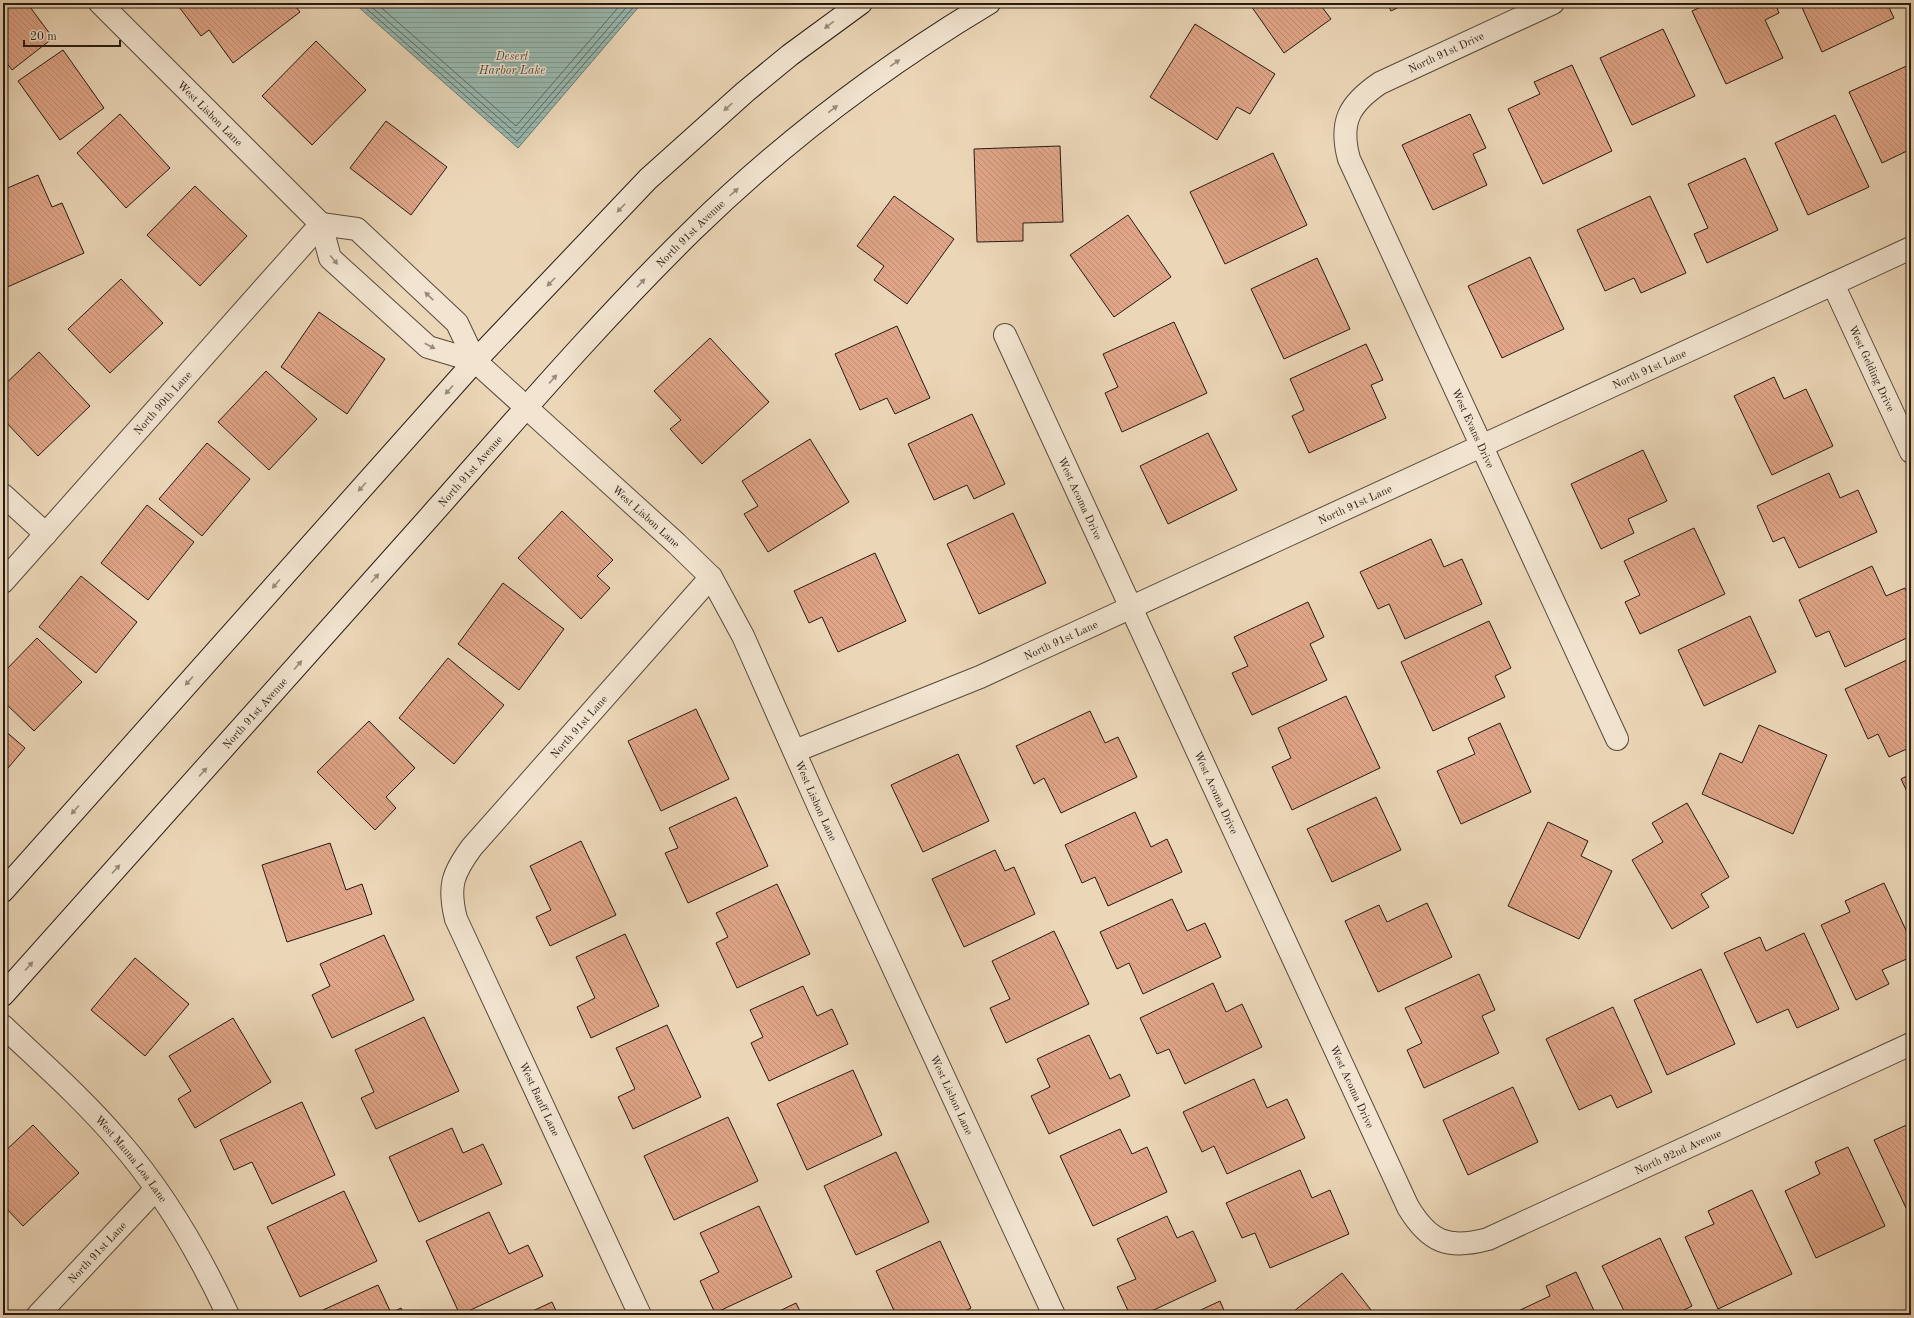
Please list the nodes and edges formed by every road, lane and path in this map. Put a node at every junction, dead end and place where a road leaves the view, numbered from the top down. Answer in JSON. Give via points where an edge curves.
{"nodes":[{"id":1,"x":100,"y":3,"type":"edge"},
{"id":2,"x":861,"y":3,"type":"edge"},
{"id":3,"x":989,"y":3,"type":"edge"},
{"id":4,"x":1553,"y":3,"type":"edge"},
{"id":5,"x":1349,"y":114,"type":"joint"},
{"id":6,"x":321,"y":224,"type":"junction"},
{"id":7,"x":1911,"y":248,"type":"edge"},
{"id":8,"x":1834,"y":284,"type":"junction"},
{"id":9,"x":1005,"y":335,"type":"dead end"},
{"id":10,"x":475,"y":361,"type":"junction"},
{"id":11,"x":527,"y":408,"type":"junction"},
{"id":12,"x":1483,"y":446,"type":"junction"},
{"id":13,"x":1911,"y":452,"type":"edge"},
{"id":14,"x":3,"y":495,"type":"edge"},
{"id":15,"x":46,"y":534,"type":"junction"},
{"id":16,"x":711,"y":577,"type":"junction"},
{"id":17,"x":3,"y":582,"type":"edge"},
{"id":18,"x":1130,"y":608,"type":"junction"},
{"id":19,"x":1617,"y":739,"type":"dead end"},
{"id":20,"x":795,"y":751,"type":"junction"},
{"id":21,"x":453,"y":880,"type":"joint"},
{"id":22,"x":3,"y":891,"type":"edge"},
{"id":23,"x":3,"y":995,"type":"edge"},
{"id":24,"x":3,"y":1026,"type":"edge"},
{"id":25,"x":1911,"y":1044,"type":"edge"},
{"id":26,"x":156,"y":1189,"type":"junction"},
{"id":27,"x":1440,"y":1242,"type":"joint"},
{"id":28,"x":38,"y":1315,"type":"edge"},
{"id":29,"x":228,"y":1315,"type":"edge"},
{"id":30,"x":640,"y":1315,"type":"edge"},
{"id":31,"x":1054,"y":1315,"type":"edge"}],
"edges":[{"from":1,"to":6,"type":"street","name":"West Lisbon Lane"},
{"from":2,"to":10,"type":"street","one_way":true,"via":[[745,92],[648,179]]},
{"from":11,"to":3,"type":"street","name":"North 91st Avenue","one_way":true,"via":[[655,268],[695,228],[779,153],[876,77],[925,42]]},
{"from":4,"to":5,"type":"street","name":"North 91st Drive","via":[[1380,83],[1357,101]]},
{"from":5,"to":12,"type":"street","name":"West Evans Drive","via":[[1345,127],[1345,144],[1350,159]]},
{"from":10,"to":6,"type":"street","name":"West Lisbon Lane","one_way":true,"via":[[457,323],[357,229]]},
{"from":6,"to":10,"type":"street","name":"West Lisbon Lane","one_way":true,"via":[[330,258],[428,347]]},
{"from":6,"to":15,"type":"street","name":"North 90th Lane"},
{"from":7,"to":8,"type":"street","name":"North 91st Lane"},
{"from":8,"to":12,"type":"street","name":"North 91st Lane"},
{"from":8,"to":13,"type":"street","name":"West Gelding Drive"},
{"from":9,"to":18,"type":"street","name":"West Acoma Drive"},
{"from":10,"to":11,"type":"street","name":"West Lisbon Lane"},
{"from":10,"to":22,"type":"street","one_way":true},
{"from":11,"to":16,"type":"street","name":"West Lisbon Lane"},
{"from":23,"to":11,"type":"street","name":"North 91st Avenue","one_way":true},
{"from":12,"to":18,"type":"street","name":"North 91st Lane"},
{"from":12,"to":19,"type":"street","name":"West Evans Drive"},
{"from":14,"to":15,"type":"street"},
{"from":15,"to":17,"type":"street","name":"North 90th Lane"},
{"from":16,"to":20,"type":"street","name":"West Lisbon Lane","via":[[743,636]]},
{"from":16,"to":21,"type":"street","name":"North 91st Lane","via":[[472,847],[460,863]]},
{"from":18,"to":20,"type":"street","name":"North 91st Lane","via":[[980,677]]},
{"from":18,"to":27,"type":"street","name":"West Acoma Drive","via":[[1408,1207],[1416,1221]]},
{"from":20,"to":31,"type":"street","name":"West Lisbon Lane"},
{"from":21,"to":30,"type":"street","name":"West Banff Lane","via":[[451,900],[456,920]]},
{"from":24,"to":26,"type":"street","name":"West Mauna Loa Lane","via":[[101,1120]]},
{"from":25,"to":27,"type":"street","name":"North 92nd Avenue","via":[[1488,1239],[1472,1243]]},
{"from":26,"to":28,"type":"street","name":"North 91st Lane"},
{"from":26,"to":29,"type":"street","name":"West Mauna Loa Lane","via":[[191,1244]]}]}
